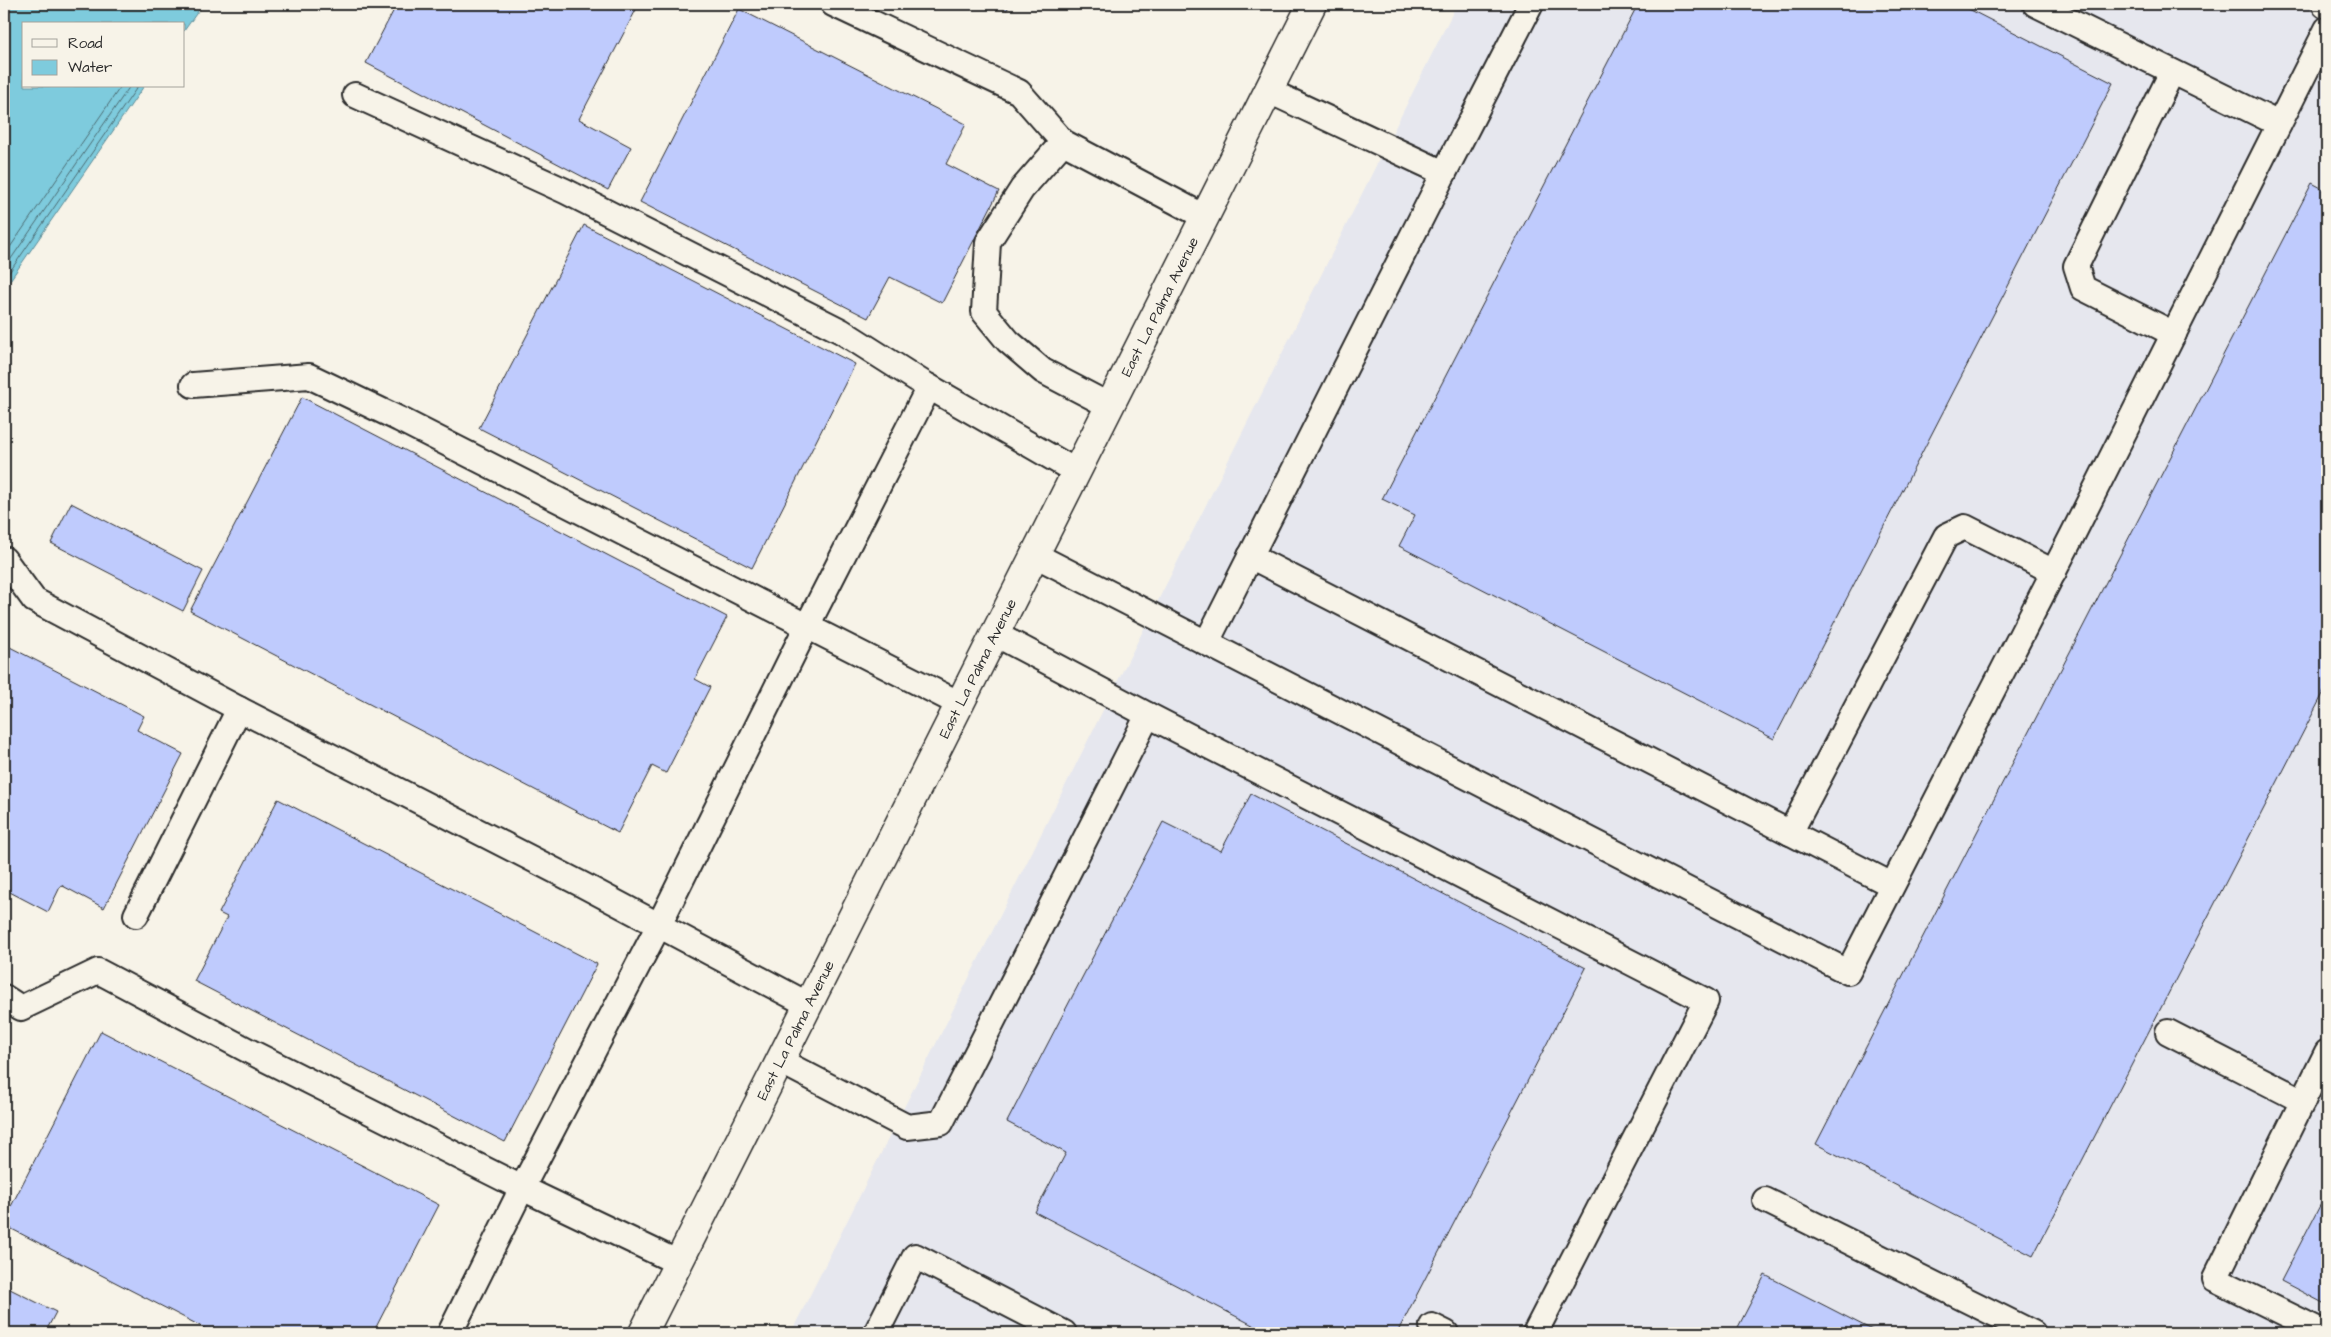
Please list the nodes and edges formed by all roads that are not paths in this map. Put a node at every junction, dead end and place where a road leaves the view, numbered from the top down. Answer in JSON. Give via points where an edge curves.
{"nodes":[{"id":1,"x":834,"y":4,"type":"edge"},
{"id":2,"x":1312,"y":4,"type":"edge"},
{"id":3,"x":1531,"y":4,"type":"edge"},
{"id":4,"x":2035,"y":4,"type":"edge"},
{"id":5,"x":2327,"y":29,"type":"edge"},
{"id":6,"x":2172,"y":72,"type":"junction"},
{"id":7,"x":1268,"y":91,"type":"junction"},
{"id":8,"x":355,"y":95,"type":"dead end"},
{"id":9,"x":2279,"y":124,"type":"junction"},
{"id":10,"x":1063,"y":142,"type":"junction"},
{"id":11,"x":1444,"y":173,"type":"junction"},
{"id":12,"x":1205,"y":216,"type":"junction"},
{"id":13,"x":2174,"y":334,"type":"junction"},
{"id":14,"x":194,"y":385,"type":"dead end"},
{"id":15,"x":929,"y":387,"type":"junction"},
{"id":16,"x":1110,"y":406,"type":"junction"},
{"id":17,"x":1077,"y":472,"type":"junction"},
{"id":18,"x":1035,"y":554,"type":"junction"},
{"id":19,"x":1250,"y":556,"type":"junction"},
{"id":20,"x":4,"y":560,"type":"edge"},
{"id":21,"x":2054,"y":572,"type":"junction"},
{"id":22,"x":808,"y":626,"type":"junction"},
{"id":23,"x":995,"y":634,"type":"junction"},
{"id":24,"x":1207,"y":642,"type":"junction"},
{"id":25,"x":960,"y":704,"type":"junction"},
{"id":26,"x":239,"y":709,"type":"junction"},
{"id":27,"x":1148,"y":715,"type":"junction"},
{"id":28,"x":1790,"y":833,"type":"junction"},
{"id":29,"x":1892,"y":885,"type":"junction"},
{"id":30,"x":136,"y":915,"type":"dead end"},
{"id":31,"x":660,"y":925,"type":"junction"},
{"id":32,"x":4,"y":997,"type":"edge"},
{"id":33,"x":808,"y":1005,"type":"junction"},
{"id":34,"x":2168,"y":1032,"type":"dead end"},
{"id":35,"x":2327,"y":1052,"type":"edge"},
{"id":36,"x":780,"y":1061,"type":"junction"},
{"id":37,"x":2303,"y":1101,"type":"junction"},
{"id":38,"x":522,"y":1188,"type":"junction"},
{"id":39,"x":1765,"y":1200,"type":"dead end"},
{"id":40,"x":679,"y":1262,"type":"junction"},
{"id":41,"x":450,"y":1333,"type":"edge"},
{"id":42,"x":644,"y":1333,"type":"edge"},
{"id":43,"x":876,"y":1333,"type":"edge"},
{"id":44,"x":1064,"y":1333,"type":"edge"},
{"id":45,"x":1535,"y":1333,"type":"edge"},
{"id":46,"x":2033,"y":1333,"type":"edge"},
{"id":47,"x":2325,"y":1333,"type":"edge"}],
"edges":[{"from":1,"to":10,"type":"lane","via":[[1019,92]]},
{"from":2,"to":7,"type":"main road","name":"East La Palma Avenue"},
{"from":3,"to":11,"type":"lane"},
{"from":4,"to":6,"type":"lane"},
{"from":5,"to":9,"type":"lane"},
{"from":6,"to":9,"type":"lane"},
{"from":6,"to":13,"type":"lane","via":[[2076,266],[2083,288]]},
{"from":7,"to":11,"type":"lane"},
{"from":7,"to":12,"type":"main road","name":"East La Palma Avenue"},
{"from":8,"to":15,"type":"lane","via":[[565,191],[817,318]]},
{"from":9,"to":13,"type":"lane"},
{"from":10,"to":12,"type":"lane"},
{"from":10,"to":16,"type":"lane","via":[[1022,189],[988,242],[984,312],[1008,341],[1043,371]]},
{"from":11,"to":19,"type":"lane"},
{"from":12,"to":16,"type":"main road","name":"East La Palma Avenue"},
{"from":13,"to":21,"type":"lane"},
{"from":14,"to":22,"type":"lane","via":[[309,376]]},
{"from":15,"to":17,"type":"lane"},
{"from":15,"to":22,"type":"lane"},
{"from":16,"to":17,"type":"main road","name":"East La Palma Avenue"},
{"from":17,"to":18,"type":"main road","name":"East La Palma Avenue"},
{"from":18,"to":23,"type":"main road","name":"East La Palma Avenue"},
{"from":18,"to":24,"type":"lane"},
{"from":19,"to":24,"type":"lane"},
{"from":19,"to":28,"type":"lane"},
{"from":20,"to":26,"type":"lane","via":[[34,600]]},
{"from":21,"to":28,"type":"lane","via":[[1965,527],[1946,536]]},
{"from":21,"to":29,"type":"lane"},
{"from":22,"to":25,"type":"lane"},
{"from":22,"to":31,"type":"lane"},
{"from":23,"to":25,"type":"main road","name":"East La Palma Avenue"},
{"from":23,"to":27,"type":"lane"},
{"from":24,"to":29,"type":"lane","via":[[1848,972]]},
{"from":25,"to":33,"type":"main road","name":"East La Palma Avenue"},
{"from":26,"to":30,"type":"lane"},
{"from":26,"to":31,"type":"lane"},
{"from":27,"to":36,"type":"lane","via":[[941,1123],[907,1127]]},
{"from":27,"to":45,"type":"lane","via":[[1706,1001]]},
{"from":28,"to":29,"type":"lane"},
{"from":31,"to":33,"type":"lane"},
{"from":31,"to":38,"type":"lane"},
{"from":32,"to":38,"type":"lane","via":[[21,1008],[98,971]]},
{"from":33,"to":36,"type":"main road","name":"East La Palma Avenue"},
{"from":34,"to":37,"type":"lane"},
{"from":35,"to":37,"type":"lane"},
{"from":36,"to":40,"type":"main road","name":"East La Palma Avenue"},
{"from":37,"to":47,"type":"lane","via":[[2215,1279]]},
{"from":38,"to":40,"type":"lane"},
{"from":38,"to":41,"type":"lane"},
{"from":39,"to":46,"type":"lane"},
{"from":40,"to":42,"type":"main road","name":"East La Palma Avenue"},
{"from":43,"to":44,"type":"lane","via":[[915,1256]]}]}
